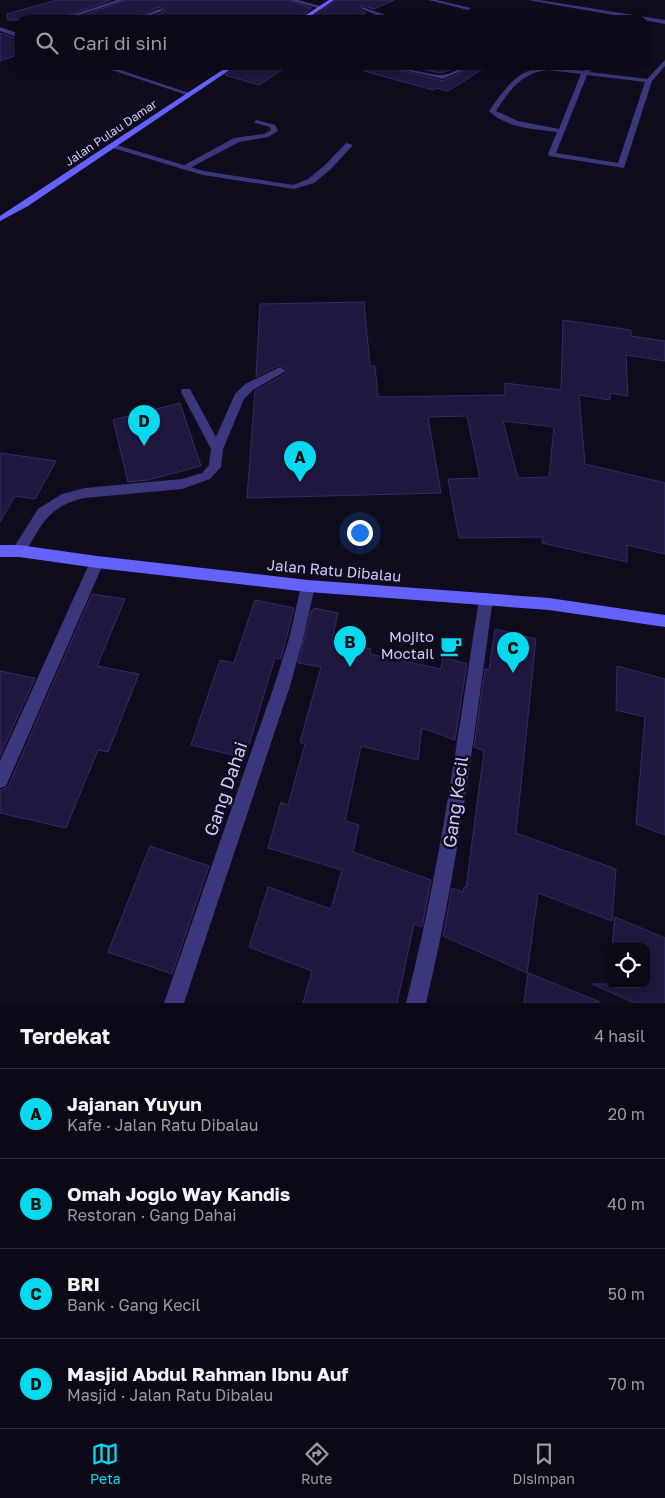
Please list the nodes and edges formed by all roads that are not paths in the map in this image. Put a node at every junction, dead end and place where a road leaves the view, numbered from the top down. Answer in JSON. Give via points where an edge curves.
{"nodes":[{"id":1,"x":122,"y":0,"type":"edge"},
{"id":2,"x":292,"y":0,"type":"edge"},
{"id":3,"x":332,"y":0,"type":"edge"},
{"id":4,"x":430,"y":0,"type":"edge"},
{"id":5,"x":530,"y":0,"type":"edge"},
{"id":6,"x":320,"y":8,"type":"junction"},
{"id":7,"x":364,"y":8,"type":"dead end"},
{"id":8,"x":468,"y":8,"type":"dead end"},
{"id":9,"x":161,"y":10,"type":"dead end"},
{"id":10,"x":76,"y":15,"type":"edge"},
{"id":11,"x":148,"y":15,"type":"edge"},
{"id":12,"x":309,"y":15,"type":"edge"},
{"id":13,"x":382,"y":15,"type":"edge"},
{"id":14,"x":617,"y":15,"type":"edge"},
{"id":15,"x":650,"y":20,"type":"edge"},
{"id":16,"x":665,"y":22,"type":"edge"},
{"id":17,"x":0,"y":29,"type":"edge"},
{"id":18,"x":15,"y":33,"type":"edge"},
{"id":19,"x":15,"y":35,"type":"edge"},
{"id":20,"x":8,"y":37,"type":"dead end"},
{"id":21,"x":665,"y":62,"type":"edge"},
{"id":22,"x":115,"y":70,"type":"edge"},
{"id":23,"x":226,"y":70,"type":"edge"},
{"id":24,"x":409,"y":70,"type":"edge"},
{"id":25,"x":460,"y":70,"type":"edge"},
{"id":26,"x":530,"y":70,"type":"edge"},
{"id":27,"x":563,"y":70,"type":"edge"},
{"id":28,"x":588,"y":70,"type":"edge"},
{"id":29,"x":585,"y":73,"type":"junction"},
{"id":30,"x":649,"y":81,"type":"junction"},
{"id":31,"x":189,"y":94,"type":"junction"},
{"id":32,"x":257,"y":122,"type":"dead end"},
{"id":33,"x":561,"y":131,"type":"junction"},
{"id":34,"x":349,"y":145,"type":"dead end"},
{"id":35,"x":110,"y":146,"type":"junction"},
{"id":36,"x":183,"y":168,"type":"junction"},
{"id":37,"x":0,"y":219,"type":"edge"},
{"id":38,"x":280,"y":370,"type":"dead end"},
{"id":39,"x":186,"y":392,"type":"dead end"},
{"id":40,"x":218,"y":449,"type":"junction"},
{"id":41,"x":0,"y":550,"type":"edge"},
{"id":42,"x":20,"y":551,"type":"junction"},
{"id":43,"x":97,"y":562,"type":"junction"},
{"id":44,"x":308,"y":586,"type":"junction"},
{"id":45,"x":486,"y":599,"type":"junction"},
{"id":46,"x":665,"y":621,"type":"edge"},
{"id":47,"x":0,"y":780,"type":"edge"},
{"id":48,"x":174,"y":1003,"type":"edge"},
{"id":49,"x":416,"y":1003,"type":"edge"}],
"edges":[{"from":1,"to":10,"type":"street"},
{"from":2,"to":6,"type":"street"},
{"from":3,"to":6,"type":"street"},
{"from":4,"to":8,"type":"street"},
{"from":5,"to":14,"type":"street"},
{"from":6,"to":12,"type":"street"},
{"from":7,"to":13,"type":"street"},
{"from":9,"to":11,"type":"street"},
{"from":15,"to":16,"type":"street"},
{"from":17,"to":18,"type":"street"},
{"from":19,"to":20,"type":"street"},
{"from":21,"to":30,"type":"street"},
{"from":22,"to":31,"type":"street"},
{"from":23,"to":31,"type":"street","name":"Jalan Pulau Damar"},
{"from":24,"to":25,"type":"street","via":[[443,77]]},
{"from":26,"to":33,"type":"street","via":[[516,77],[492,111],[510,121]]},
{"from":27,"to":29,"type":"street"},
{"from":28,"to":29,"type":"street"},
{"from":29,"to":30,"type":"street"},
{"from":29,"to":33,"type":"street"},
{"from":30,"to":33,"type":"street","via":[[621,166],[552,154]]},
{"from":31,"to":35,"type":"street","name":"Jalan Pulau Damar"},
{"from":32,"to":36,"type":"street","via":[[273,126],[275,131],[266,136],[229,143]]},
{"from":34,"to":36,"type":"street","via":[[311,181],[294,186],[275,186]]},
{"from":35,"to":36,"type":"street"},
{"from":35,"to":37,"type":"street","name":"Jalan Pulau Damar"},
{"from":38,"to":40,"type":"street","via":[[249,387],[239,398]]},
{"from":39,"to":40,"type":"street"},
{"from":40,"to":42,"type":"street","via":[[215,467],[201,478],[182,484],[66,497],[42,513]]},
{"from":41,"to":42,"type":"street","name":"Jalan Ratu Dibalau"},
{"from":42,"to":43,"type":"street","name":"Jalan Ratu Dibalau"},
{"from":43,"to":44,"type":"street","name":"Jalan Ratu Dibalau"},
{"from":43,"to":47,"type":"street"},
{"from":44,"to":45,"type":"street","name":"Jalan Ratu Dibalau"},
{"from":44,"to":48,"type":"street","name":"Gang Dahai","via":[[282,686]]},
{"from":45,"to":46,"type":"street","name":"Jalan Ratu Dibalau","via":[[549,604]]},
{"from":45,"to":49,"type":"street","name":"Gang Kecil","via":[[446,868]]}]}
